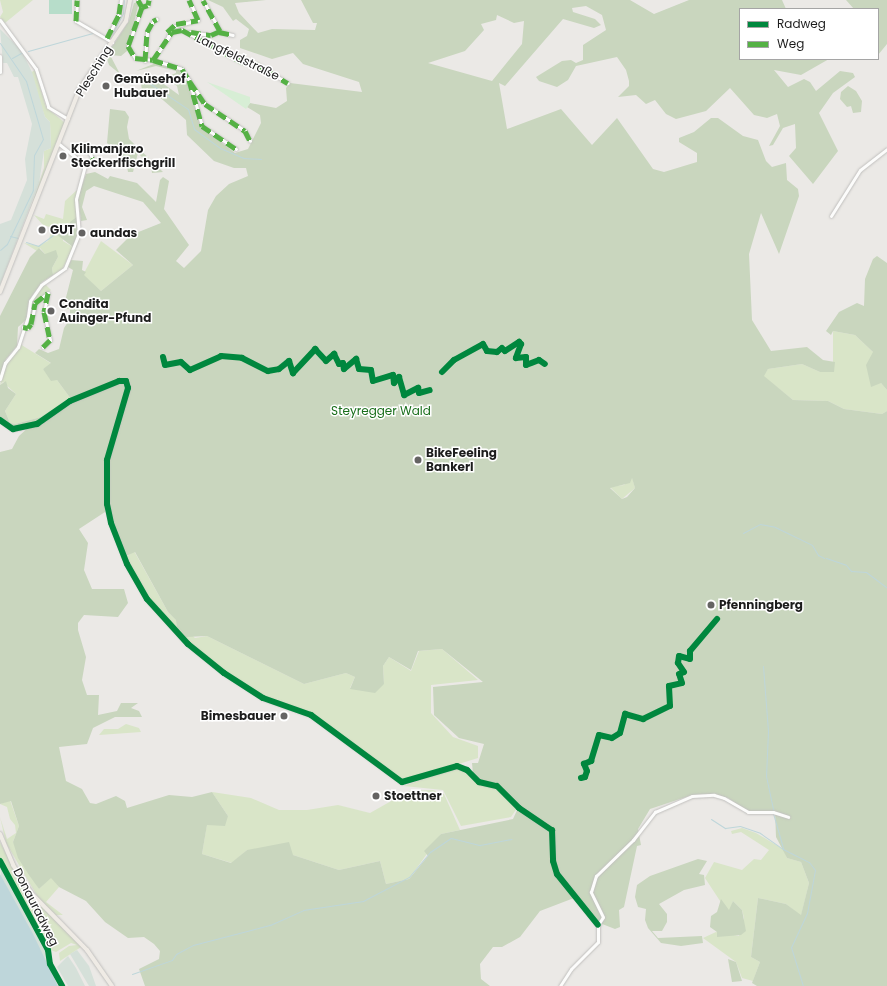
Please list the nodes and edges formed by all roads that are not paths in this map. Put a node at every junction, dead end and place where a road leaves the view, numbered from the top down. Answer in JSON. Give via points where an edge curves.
{"nodes":[{"id":1,"x":77,"y":0,"type":"edge"},
{"id":2,"x":121,"y":0,"type":"edge"},
{"id":3,"x":130,"y":0,"type":"edge"},
{"id":4,"x":138,"y":0,"type":"edge"},
{"id":5,"x":149,"y":0,"type":"edge"},
{"id":6,"x":189,"y":0,"type":"edge"},
{"id":7,"x":203,"y":0,"type":"edge"},
{"id":8,"x":142,"y":7,"type":"junction"},
{"id":9,"x":157,"y":19,"type":"dead end"},
{"id":10,"x":0,"y":20,"type":"edge"},
{"id":11,"x":187,"y":32,"type":"junction"},
{"id":12,"x":219,"y":32,"type":"junction"},
{"id":13,"x":233,"y":34,"type":"dead end"},
{"id":14,"x":107,"y":38,"type":"junction"},
{"id":15,"x":112,"y":42,"type":"junction"},
{"id":16,"x":166,"y":42,"type":"junction"},
{"id":17,"x":0,"y":56,"type":"edge"},
{"id":18,"x":153,"y":60,"type":"junction"},
{"id":19,"x":145,"y":61,"type":"junction"},
{"id":20,"x":0,"y":72,"type":"edge"},
{"id":21,"x":189,"y":80,"type":"junction"},
{"id":22,"x":288,"y":83,"type":"dead end"},
{"id":23,"x":68,"y":119,"type":"junction"},
{"id":24,"x":250,"y":141,"type":"dead end"},
{"id":25,"x":59,"y":144,"type":"junction"},
{"id":26,"x":85,"y":144,"type":"dead end"},
{"id":27,"x":887,"y":149,"type":"edge"},
{"id":28,"x":236,"y":150,"type":"dead end"},
{"id":29,"x":92,"y":158,"type":"dead end"},
{"id":30,"x":831,"y":216,"type":"dead end"},
{"id":31,"x":0,"y":292,"type":"edge"},
{"id":32,"x":24,"y":327,"type":"junction"},
{"id":33,"x":43,"y":348,"type":"dead end"},
{"id":34,"x":0,"y":379,"type":"edge"},
{"id":35,"x":0,"y":420,"type":"edge"},
{"id":36,"x":788,"y":817,"type":"dead end"},
{"id":37,"x":0,"y":834,"type":"edge"},
{"id":38,"x":598,"y":925,"type":"junction"},
{"id":39,"x":112,"y":986,"type":"edge"},
{"id":40,"x":560,"y":986,"type":"edge"}],
"edges":[{"from":1,"to":14,"type":"street","via":[[76,21]]},
{"from":2,"to":14,"type":"street","via":[[119,14]]},
{"from":3,"to":15,"type":"main road","name":"Plesching","via":[[126,20]]},
{"from":4,"to":8,"type":"street"},
{"from":5,"to":8,"type":"street","via":[[148,5]]},
{"from":6,"to":16,"type":"street","name":"Langfeldstraße","via":[[198,20],[172,27]]},
{"from":7,"to":12,"type":"street","name":"Langfeldstraße","via":[[219,24]]},
{"from":8,"to":19,"type":"street","via":[[128,46],[135,58]]},
{"from":9,"to":19,"type":"street","via":[[147,32]]},
{"from":10,"to":23,"type":"street","via":[[36,69],[48,107]]},
{"from":11,"to":12,"type":"street","name":"Langfeldstraße","via":[[211,35]]},
{"from":11,"to":16,"type":"street","name":"Langfeldstraße","via":[[175,31]]},
{"from":11,"to":22,"type":"street","name":"Langfeldstraße"},
{"from":12,"to":13,"type":"street"},
{"from":14,"to":15,"type":"street"},
{"from":15,"to":23,"type":"main road","name":"Plesching","via":[[82,85]]},
{"from":16,"to":18,"type":"street","name":"Langfeldstraße"},
{"from":17,"to":20,"type":"street"},
{"from":18,"to":19,"type":"street"},
{"from":18,"to":21,"type":"street","via":[[178,66]]},
{"from":21,"to":24,"type":"street","via":[[205,104],[245,131]]},
{"from":21,"to":28,"type":"street","via":[[202,126]]},
{"from":23,"to":25,"type":"main road","name":"Plesching"},
{"from":25,"to":31,"type":"main road","name":"Plesching"},
{"from":25,"to":32,"type":"street","via":[[85,165],[77,196],[80,223],[76,243],[64,268],[41,285],[30,301]]},
{"from":26,"to":29,"type":"street"},
{"from":27,"to":30,"type":"street","via":[[860,170]]},
{"from":32,"to":33,"type":"street","via":[[30,326],[35,303],[48,293],[44,317],[50,340]]},
{"from":32,"to":34,"type":"street","via":[[18,347],[5,363]]},
{"from":35,"to":38,"type":"street","via":[[13,430],[38,424],[64,404],[119,381],[126,381],[128,388],[107,460],[107,504],[111,523],[127,564],[148,599],[188,644],[224,673],[262,698],[311,715],[402,782],[457,766],[467,770],[479,782],[497,786],[515,805],[552,830],[553,861],[557,874]]},
{"from":36,"to":38,"type":"street","via":[[773,812],[748,812],[724,798],[706,795],[692,796],[655,812],[633,840],[596,876],[591,892],[603,915]]},
{"from":37,"to":39,"type":"main road","via":[[13,865],[31,892],[87,950]]},
{"from":38,"to":40,"type":"street","via":[[598,942],[571,969]]}]}
